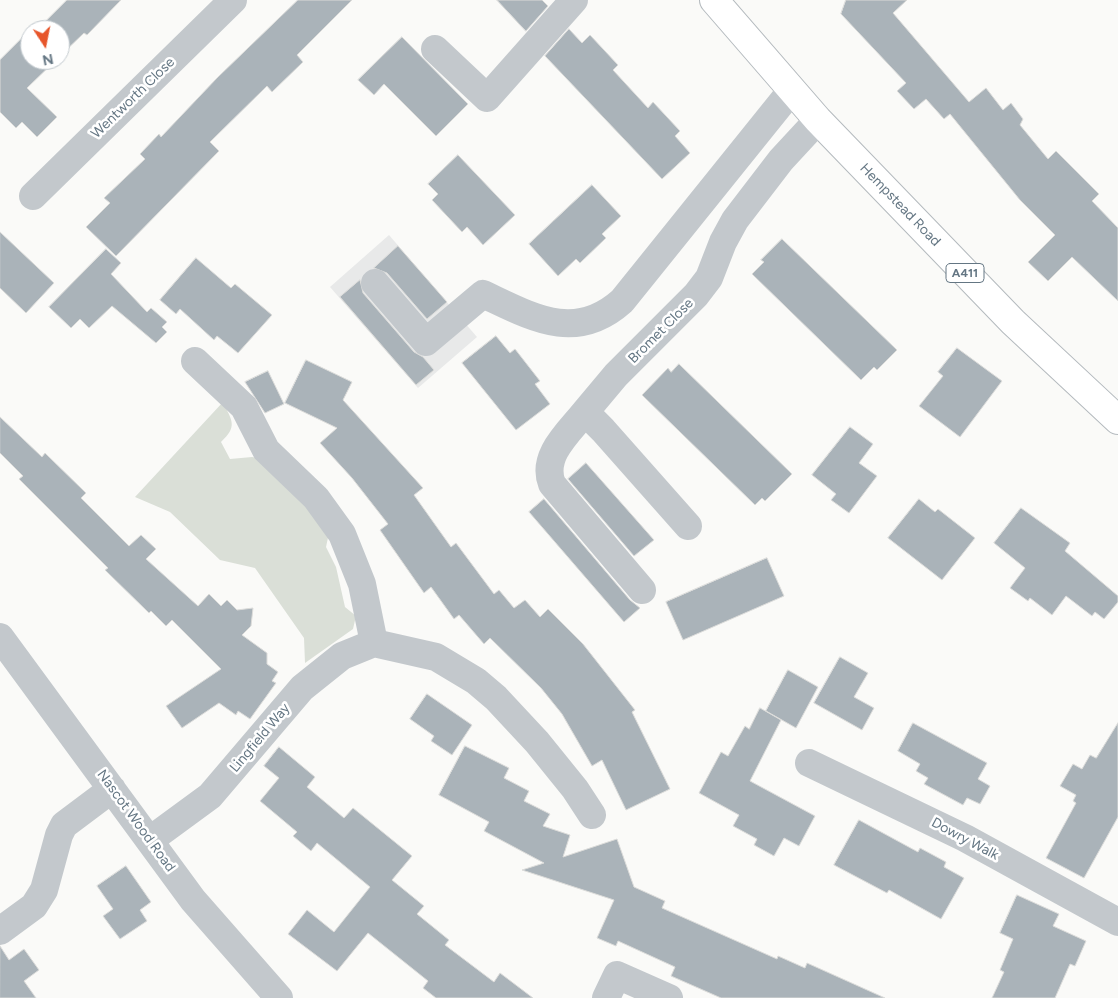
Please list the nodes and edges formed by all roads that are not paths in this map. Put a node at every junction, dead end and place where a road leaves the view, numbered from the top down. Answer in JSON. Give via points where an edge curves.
{"nodes":[{"id":1,"x":233,"y":0,"type":"edge"},
{"id":2,"x":574,"y":0,"type":"edge"},
{"id":3,"x":714,"y":0,"type":"edge"},
{"id":4,"x":435,"y":49,"type":"dead end"},
{"id":5,"x":791,"y":91,"type":"junction"},
{"id":6,"x":818,"y":120,"type":"junction"},
{"id":7,"x":33,"y":196,"type":"dead end"},
{"id":8,"x":376,"y":283,"type":"dead end"},
{"id":9,"x":195,"y":361,"type":"dead end"},
{"id":10,"x":585,"y":412,"type":"junction"},
{"id":11,"x":1118,"y":420,"type":"edge"},
{"id":12,"x":688,"y":526,"type":"dead end"},
{"id":13,"x":642,"y":590,"type":"dead end"},
{"id":14,"x":0,"y":637,"type":"edge"},
{"id":15,"x":374,"y":642,"type":"junction"},
{"id":16,"x":809,"y":763,"type":"dead end"},
{"id":17,"x":112,"y":789,"type":"junction"},
{"id":18,"x":592,"y":815,"type":"dead end"},
{"id":19,"x":150,"y":840,"type":"junction"},
{"id":20,"x":1118,"y":922,"type":"edge"},
{"id":21,"x":0,"y":931,"type":"edge"},
{"id":22,"x":279,"y":998,"type":"edge"},
{"id":23,"x":606,"y":998,"type":"edge"},
{"id":24,"x":669,"y":998,"type":"edge"}],
"edges":[{"from":1,"to":7,"type":"street","name":"Wentworth Close"},
{"from":2,"to":4,"type":"street","via":[[486,98]]},
{"from":3,"to":5,"type":"main road","name":"Hempstead Road","number":"A411"},
{"from":5,"to":6,"type":"main road","name":"Hempstead Road","number":"A411"},
{"from":5,"to":8,"type":"street","via":[[622,301],[596,320],[565,324],[525,314],[483,294],[426,342]]},
{"from":6,"to":10,"type":"street","name":"Bromet Close","via":[[781,160],[735,220],[709,278],[696,295]]},
{"from":6,"to":11,"type":"main road","name":"Hempstead Road","number":"A411","via":[[1014,322]]},
{"from":9,"to":15,"type":"street","via":[[244,407],[266,450],[316,498],[342,534],[362,584]]},
{"from":10,"to":12,"type":"street"},
{"from":10,"to":13,"type":"street","name":"Bromet Close","via":[[552,454],[548,475],[552,484]]},
{"from":14,"to":17,"type":"street","name":"Nascot Wood Road"},
{"from":15,"to":18,"type":"street","via":[[426,654],[454,667],[489,692],[548,755]]},
{"from":15,"to":19,"type":"street","name":"Lingfield Way","via":[[342,656],[317,674],[210,796]]},
{"from":16,"to":20,"type":"street","name":"Dowry Walk","via":[[965,838]]},
{"from":17,"to":19,"type":"street","name":"Nascot Wood Road"},
{"from":17,"to":21,"type":"street","via":[[64,825],[44,890],[34,906]]},
{"from":19,"to":22,"type":"street","name":"Nascot Wood Road","via":[[193,900]]},
{"from":23,"to":24,"type":"street","via":[[618,975]]}]}
